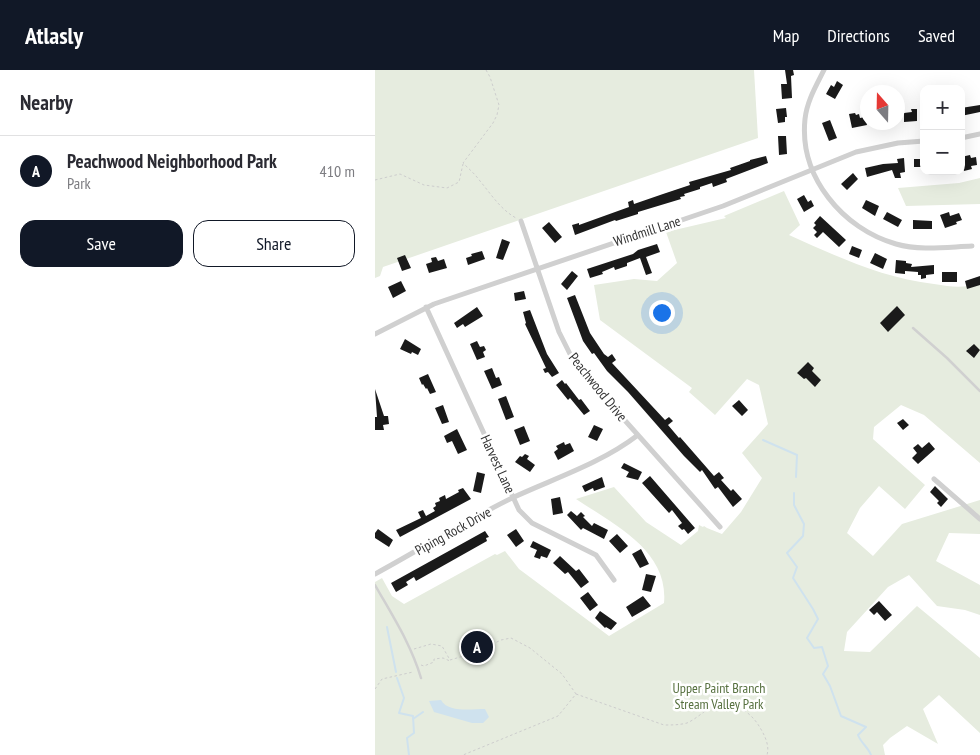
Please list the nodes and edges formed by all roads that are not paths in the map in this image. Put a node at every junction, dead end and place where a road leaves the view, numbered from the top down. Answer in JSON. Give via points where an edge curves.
{"nodes":[{"id":1,"x":824,"y":70,"type":"edge"},
{"id":2,"x":980,"y":134,"type":"edge"},
{"id":3,"x":965,"y":137,"type":"edge"},
{"id":4,"x":920,"y":141,"type":"edge"},
{"id":5,"x":812,"y":169,"type":"junction"},
{"id":6,"x":521,"y":221,"type":"road end"},
{"id":7,"x":972,"y":246,"type":"dead end"},
{"id":8,"x":537,"y":267,"type":"junction"},
{"id":9,"x":426,"y":307,"type":"junction"},
{"id":10,"x":913,"y":328,"type":"dead end"},
{"id":11,"x":375,"y":334,"type":"edge"},
{"id":12,"x":980,"y":391,"type":"edge"},
{"id":13,"x":638,"y":435,"type":"junction"},
{"id":14,"x":934,"y":479,"type":"dead end"},
{"id":15,"x":513,"y":498,"type":"junction"},
{"id":16,"x":980,"y":518,"type":"edge"},
{"id":17,"x":720,"y":527,"type":"dead end"},
{"id":18,"x":375,"y":574,"type":"edge"},
{"id":19,"x":614,"y":580,"type":"dead end"},
{"id":20,"x":375,"y":584,"type":"edge"},
{"id":21,"x":421,"y":678,"type":"dead end"}],
"edges":[{"from":1,"to":5,"type":"street","via":[[811,95],[805,119],[805,141]]},
{"from":2,"to":3,"type":"street"},
{"from":4,"to":5,"type":"street","name":"Windmill Lane","via":[[898,142],[856,152]]},
{"from":5,"to":7,"type":"street","via":[[837,209],[854,225],[877,238],[898,245],[928,248]]},
{"from":5,"to":8,"type":"street","name":"Windmill Lane","via":[[723,206]]},
{"from":6,"to":8,"type":"street","name":"Peachwood Drive"},
{"from":8,"to":9,"type":"street","name":"Windmill Lane"},
{"from":8,"to":13,"type":"street","name":"Peachwood Drive","via":[[559,332],[571,356]]},
{"from":9,"to":11,"type":"street","name":"Windmill Lane"},
{"from":9,"to":15,"type":"street","name":"Harvest Lane"},
{"from":10,"to":12,"type":"lane"},
{"from":13,"to":15,"type":"street","name":"Piping Rock Drive","via":[[583,468]]},
{"from":13,"to":17,"type":"street","name":"Peachwood Drive"},
{"from":14,"to":16,"type":"street"},
{"from":15,"to":18,"type":"street","name":"Piping Rock Drive"},
{"from":15,"to":19,"type":"street","name":"Harvest Lane","via":[[527,519],[596,555]]},
{"from":20,"to":21,"type":"lane","via":[[399,625]]}]}
